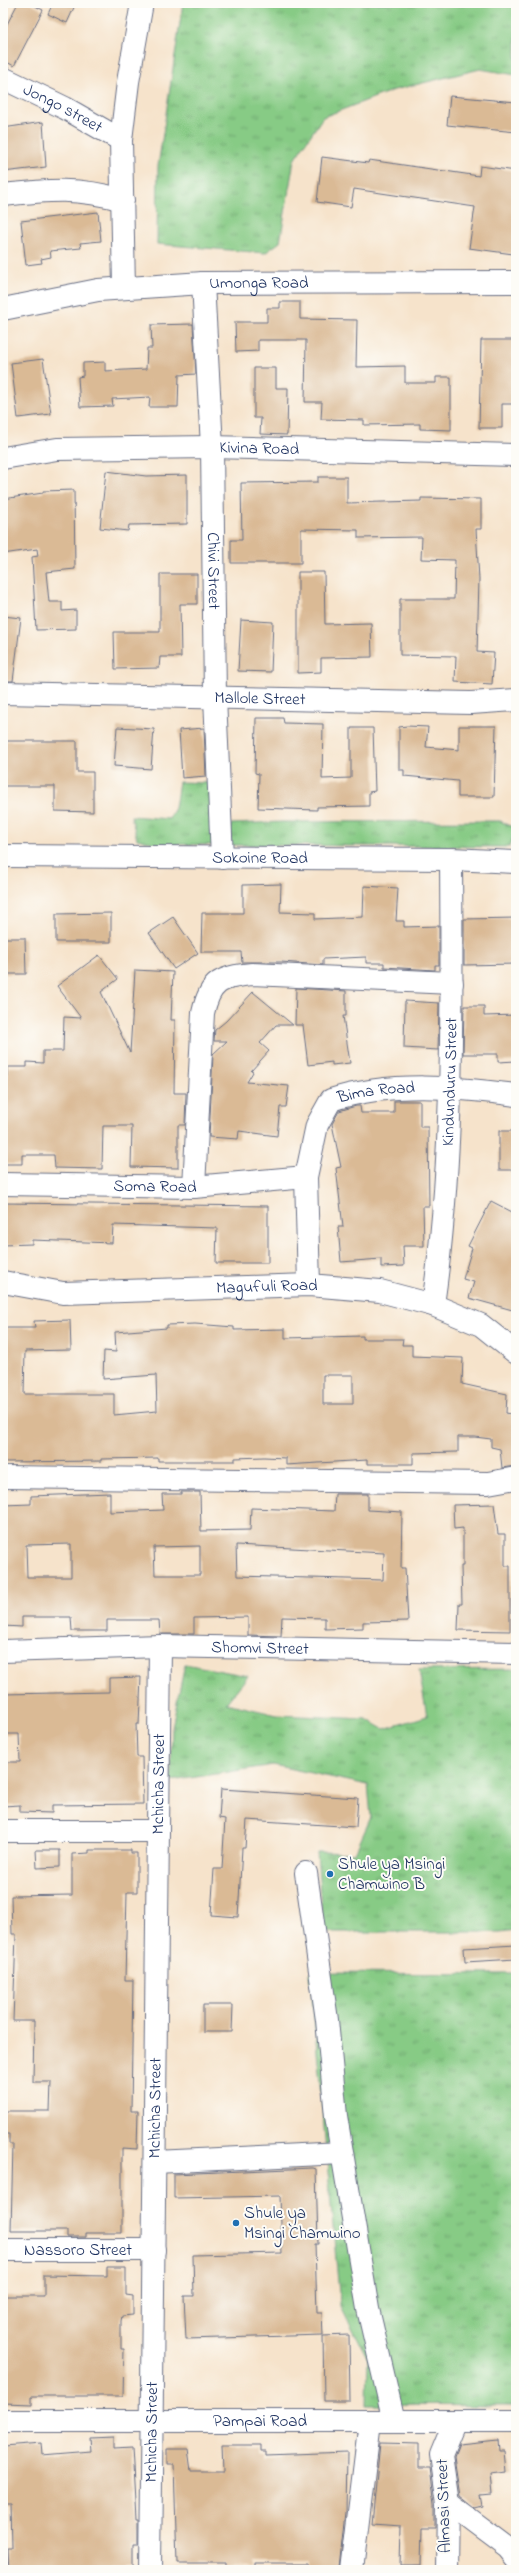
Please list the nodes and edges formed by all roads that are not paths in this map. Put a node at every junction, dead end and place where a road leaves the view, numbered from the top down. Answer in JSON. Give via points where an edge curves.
{"nodes":[{"id":1,"x":142,"y":3,"type":"edge"},
{"id":2,"x":3,"y":78,"type":"edge"},
{"id":3,"x":121,"y":140,"type":"junction"},
{"id":4,"x":3,"y":195,"type":"edge"},
{"id":5,"x":122,"y":200,"type":"junction"},
{"id":6,"x":516,"y":282,"type":"edge"},
{"id":7,"x":203,"y":283,"type":"junction"},
{"id":8,"x":124,"y":288,"type":"junction"},
{"id":9,"x":3,"y":309,"type":"edge"},
{"id":10,"x":212,"y":447,"type":"junction"},
{"id":11,"x":516,"y":455,"type":"edge"},
{"id":12,"x":3,"y":458,"type":"edge"},
{"id":13,"x":3,"y":693,"type":"edge"},
{"id":14,"x":215,"y":697,"type":"junction"},
{"id":15,"x":516,"y":700,"type":"edge"},
{"id":16,"x":3,"y":856,"type":"edge"},
{"id":17,"x":222,"y":858,"type":"junction"},
{"id":18,"x":451,"y":859,"type":"junction"},
{"id":19,"x":516,"y":862,"type":"edge"},
{"id":20,"x":452,"y":983,"type":"junction"},
{"id":21,"x":450,"y":1087,"type":"junction"},
{"id":22,"x":516,"y":1095,"type":"edge"},
{"id":23,"x":306,"y":1177,"type":"junction"},
{"id":24,"x":3,"y":1184,"type":"edge"},
{"id":25,"x":194,"y":1187,"type":"junction"},
{"id":26,"x":3,"y":1282,"type":"edge"},
{"id":27,"x":309,"y":1285,"type":"junction"},
{"id":28,"x":433,"y":1305,"type":"junction"},
{"id":29,"x":516,"y":1353,"type":"edge"},
{"id":30,"x":3,"y":1478,"type":"edge"},
{"id":31,"x":516,"y":1478,"type":"edge"},
{"id":32,"x":488,"y":1484,"type":"junction"},
{"id":33,"x":516,"y":1491,"type":"edge"},
{"id":34,"x":160,"y":1646,"type":"junction"},
{"id":35,"x":3,"y":1651,"type":"edge"},
{"id":36,"x":516,"y":1653,"type":"edge"},
{"id":37,"x":3,"y":1831,"type":"edge"},
{"id":38,"x":158,"y":1831,"type":"junction"},
{"id":39,"x":306,"y":1873,"type":"dead end"},
{"id":40,"x":342,"y":2153,"type":"junction"},
{"id":41,"x":155,"y":2162,"type":"junction"},
{"id":42,"x":3,"y":2250,"type":"edge"},
{"id":43,"x":154,"y":2250,"type":"junction"},
{"id":44,"x":3,"y":2421,"type":"edge"},
{"id":45,"x":152,"y":2421,"type":"junction"},
{"id":46,"x":370,"y":2421,"type":"junction"},
{"id":47,"x":394,"y":2421,"type":"junction"},
{"id":48,"x":455,"y":2421,"type":"junction"},
{"id":49,"x":516,"y":2421,"type":"edge"},
{"id":50,"x":448,"y":2503,"type":"junction"},
{"id":51,"x":516,"y":2558,"type":"edge"},
{"id":52,"x":150,"y":2570,"type":"edge"},
{"id":53,"x":352,"y":2570,"type":"edge"},
{"id":54,"x":447,"y":2570,"type":"edge"}],
"edges":[{"from":1,"to":3,"type":"street"},
{"from":2,"to":3,"type":"street","name":"Jongo street","via":[[65,108]]},
{"from":3,"to":5,"type":"street"},
{"from":4,"to":5,"type":"street","via":[[62,189],[96,192]]},
{"from":5,"to":8,"type":"street"},
{"from":6,"to":7,"type":"street","name":"Umonga Road"},
{"from":7,"to":8,"type":"street","name":"Umonga Road"},
{"from":7,"to":10,"type":"street","name":"Chivi Street"},
{"from":8,"to":9,"type":"street","name":"Umonga Road","via":[[98,290]]},
{"from":10,"to":11,"type":"street","name":"Kivina Road"},
{"from":10,"to":12,"type":"street","name":"Kivina Road","via":[[57,449]]},
{"from":10,"to":14,"type":"street","name":"Chivi Street"},
{"from":13,"to":14,"type":"street","name":"Mallole Street"},
{"from":14,"to":15,"type":"street","name":"Mallole Street","via":[[471,703]]},
{"from":14,"to":17,"type":"street","name":"Chivi Street"},
{"from":16,"to":17,"type":"street","name":"Sokoine Road"},
{"from":17,"to":18,"type":"street","name":"Sokoine Road"},
{"from":18,"to":19,"type":"street","name":"Sokoine Road"},
{"from":18,"to":20,"type":"street","name":"Kindunduru Street"},
{"from":20,"to":21,"type":"street","name":"Kindunduru Street"},
{"from":20,"to":25,"type":"street","via":[[252,974],[231,976],[214,984],[206,996],[203,1013]]},
{"from":21,"to":22,"type":"street","name":"Bima Road"},
{"from":21,"to":23,"type":"street","name":"Bima Road","via":[[360,1091],[331,1100],[317,1125]]},
{"from":21,"to":28,"type":"street","name":"Kindunduru Street","via":[[442,1242]]},
{"from":23,"to":25,"type":"street","name":"Soma Road"},
{"from":23,"to":27,"type":"street","name":"Bima Road"},
{"from":24,"to":25,"type":"street","name":"Soma Road"},
{"from":26,"to":27,"type":"street","name":"Magufuli Road","via":[[63,1293]]},
{"from":27,"to":28,"type":"street","name":"Magufuli Road","via":[[380,1291]]},
{"from":28,"to":29,"type":"street","name":"Magufuli Road","via":[[481,1325]]},
{"from":30,"to":32,"type":"street"},
{"from":31,"to":32,"type":"street"},
{"from":32,"to":33,"type":"street"},
{"from":34,"to":35,"type":"street","name":"Shomvi Street"},
{"from":34,"to":36,"type":"street","name":"Shomvi Street"},
{"from":34,"to":38,"type":"street","name":"Mchicha Street"},
{"from":37,"to":38,"type":"street"},
{"from":38,"to":41,"type":"street","name":"Mchicha Street"},
{"from":39,"to":40,"type":"street"},
{"from":40,"to":41,"type":"street"},
{"from":40,"to":47,"type":"street","via":[[368,2309]]},
{"from":41,"to":43,"type":"street","name":"Mchicha Street"},
{"from":42,"to":43,"type":"street","name":"Nassoro Street"},
{"from":43,"to":45,"type":"street","name":"Mchicha Street"},
{"from":44,"to":45,"type":"street","name":"Pampai Road"},
{"from":45,"to":46,"type":"street","name":"Pampai Road"},
{"from":45,"to":52,"type":"street","name":"Mchicha Street"},
{"from":46,"to":47,"type":"street","name":"Pampai Road"},
{"from":46,"to":53,"type":"street"},
{"from":47,"to":48,"type":"street","name":"Pampai Road"},
{"from":48,"to":49,"type":"street","name":"Pampai Road"},
{"from":48,"to":50,"type":"street","name":"Almasi Street","via":[[441,2455]]},
{"from":50,"to":51,"type":"street","via":[[508,2548]]},
{"from":50,"to":54,"type":"street","name":"Almasi Street"}]}
